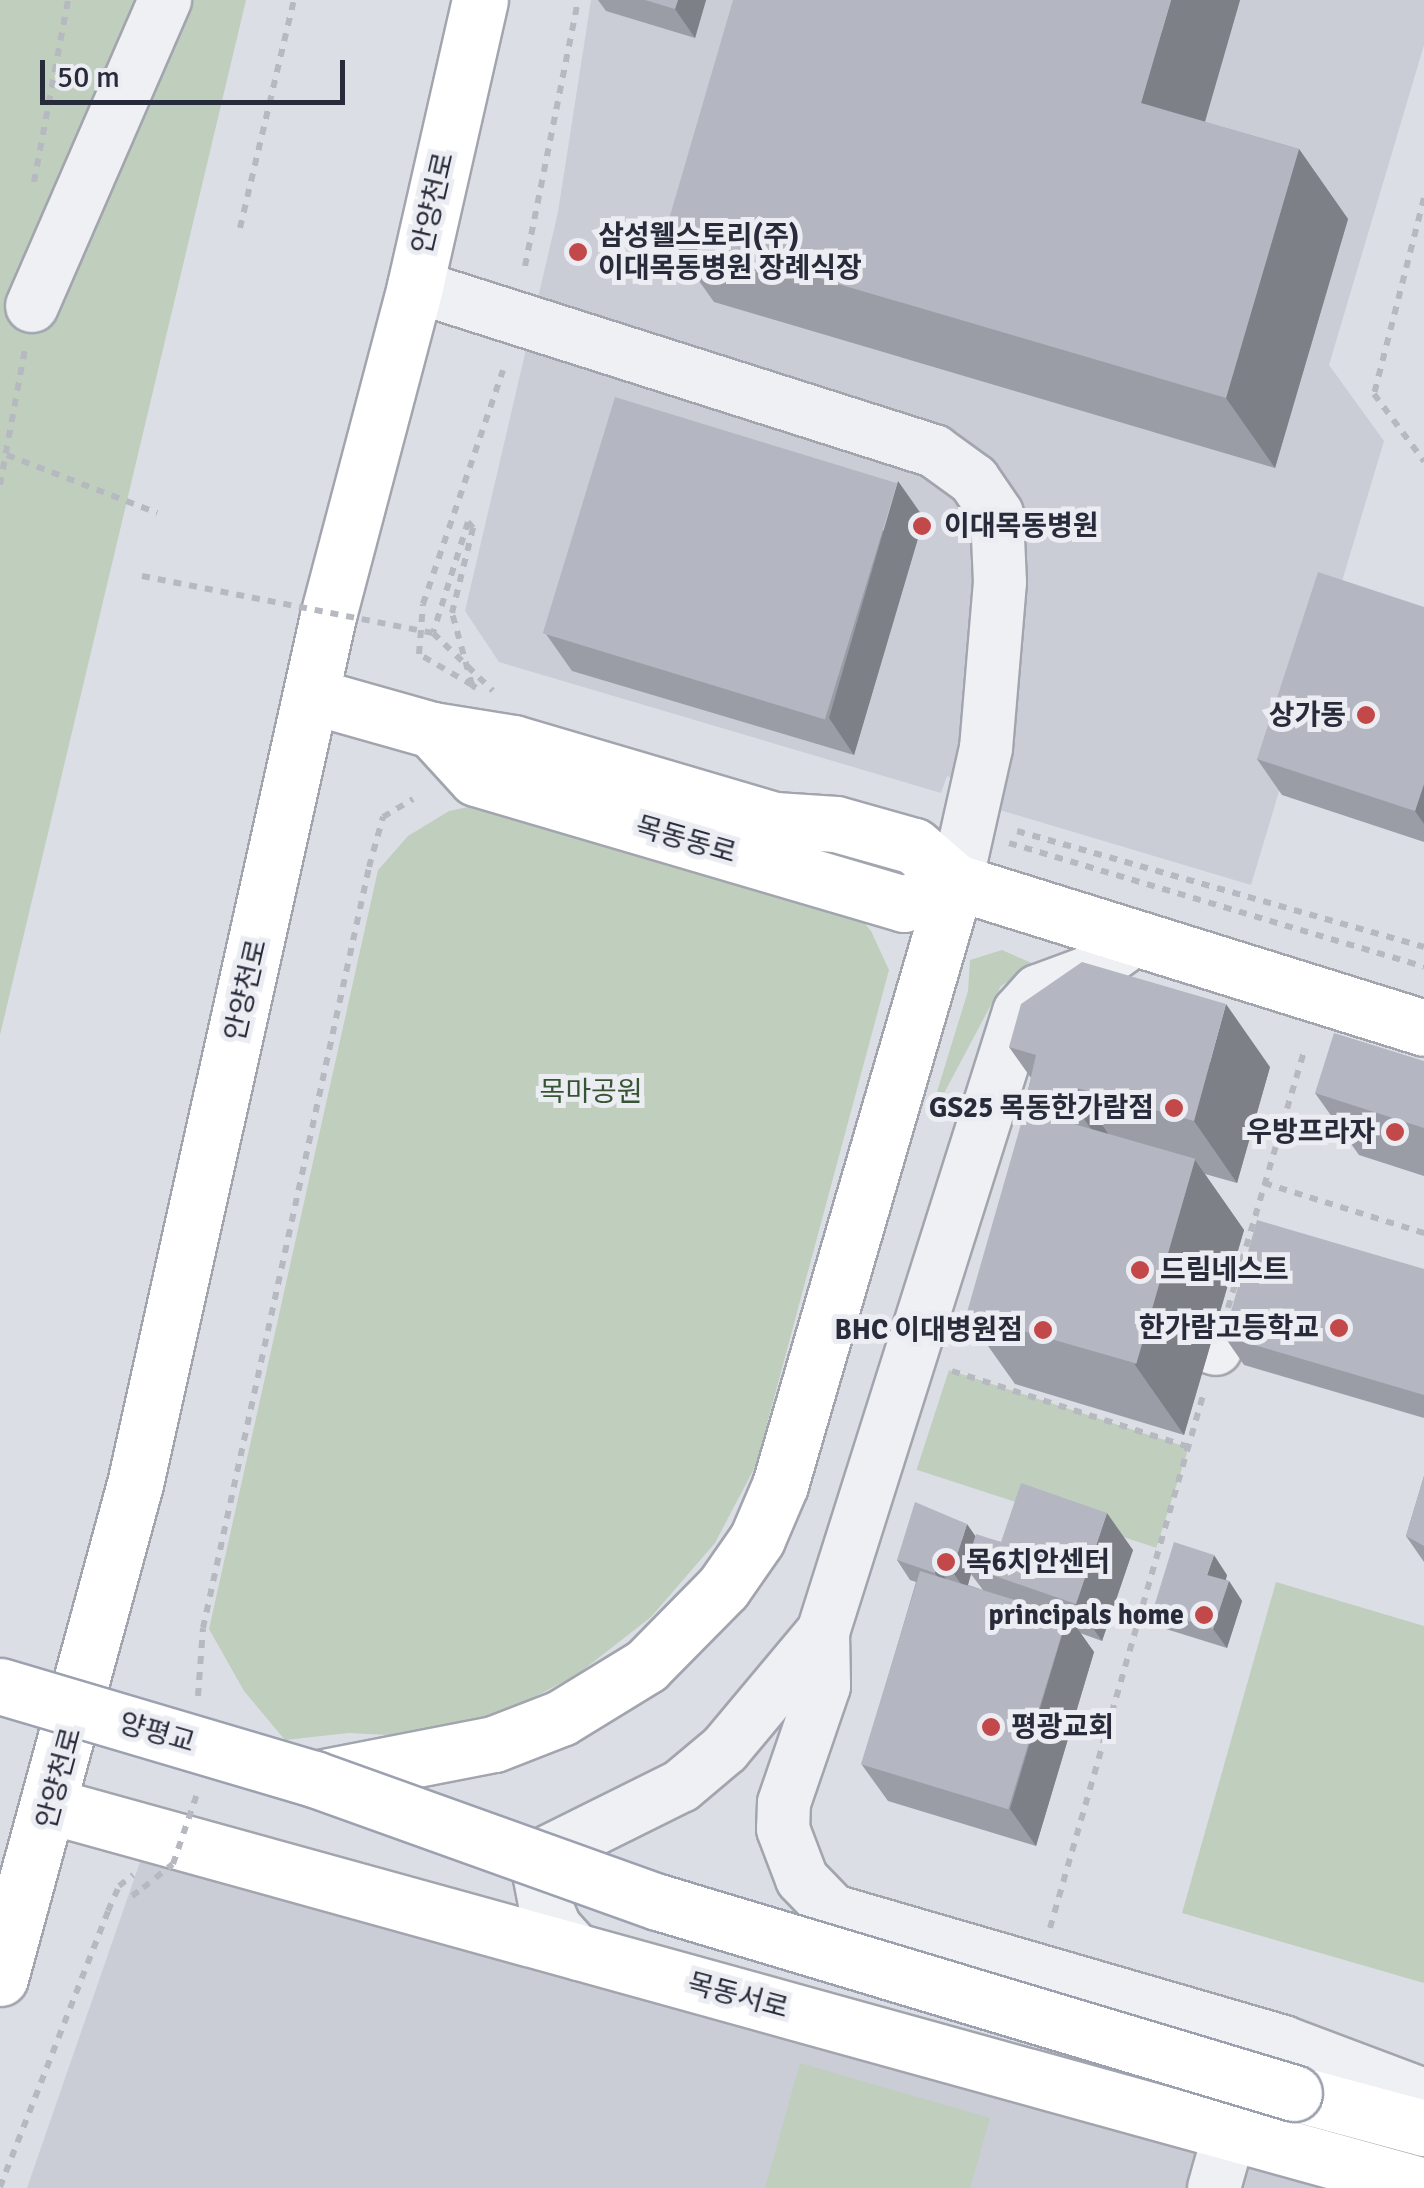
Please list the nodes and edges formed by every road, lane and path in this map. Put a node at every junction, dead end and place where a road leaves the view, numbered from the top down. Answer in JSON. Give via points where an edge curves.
{"nodes":[{"id":1,"x":165,"y":0,"type":"edge"},
{"id":2,"x":294,"y":0,"type":"edge"},
{"id":3,"x":480,"y":0,"type":"edge"},
{"id":4,"x":578,"y":0,"type":"edge"},
{"id":5,"x":1424,"y":198,"type":"edge"},
{"id":6,"x":240,"y":228,"type":"dead end"},
{"id":7,"x":525,"y":266,"type":"dead end"},
{"id":8,"x":414,"y":286,"type":"junction"},
{"id":9,"x":32,"y":306,"type":"dead end"},
{"id":10,"x":503,"y":370,"type":"dead end"},
{"id":11,"x":7,"y":455,"type":"dead end"},
{"id":12,"x":1424,"y":462,"type":"edge"},
{"id":13,"x":157,"y":513,"type":"dead end"},
{"id":14,"x":142,"y":576,"type":"dead end"},
{"id":15,"x":432,"y":633,"type":"junction"},
{"id":16,"x":495,"y":694,"type":"dead end"},
{"id":17,"x":312,"y":696,"type":"junction"},
{"id":18,"x":413,"y":799,"type":"dead end"},
{"id":19,"x":1017,"y":831,"type":"dead end"},
{"id":20,"x":956,"y":882,"type":"junction"},
{"id":21,"x":1132,"y":940,"type":"junction"},
{"id":22,"x":1424,"y":947,"type":"edge"},
{"id":23,"x":1424,"y":1028,"type":"edge"},
{"id":24,"x":1304,"y":1050,"type":"dead end"},
{"id":25,"x":962,"y":1181,"type":"junction"},
{"id":26,"x":1264,"y":1182,"type":"junction"},
{"id":27,"x":1016,"y":1198,"type":"edge"},
{"id":28,"x":1424,"y":1232,"type":"edge"},
{"id":29,"x":948,"y":1370,"type":"dead end"},
{"id":30,"x":1189,"y":1446,"type":"junction"},
{"id":31,"x":824,"y":1632,"type":"junction"},
{"id":32,"x":0,"y":1686,"type":"edge"},
{"id":33,"x":200,"y":1690,"type":"dead end"},
{"id":34,"x":314,"y":1779,"type":"junction"},
{"id":35,"x":197,"y":1794,"type":"dead end"},
{"id":36,"x":51,"y":1806,"type":"junction"},
{"id":37,"x":424,"y":1832,"type":"dead end"},
{"id":38,"x":574,"y":1837,"type":"junction"},
{"id":39,"x":132,"y":1896,"type":"dead end"},
{"id":40,"x":108,"y":1911,"type":"dead end"},
{"id":41,"x":1045,"y":1946,"type":"dead end"},
{"id":42,"x":579,"y":1954,"type":"junction"},
{"id":43,"x":0,"y":1978,"type":"edge"},
{"id":44,"x":1424,"y":2096,"type":"edge"},
{"id":45,"x":1231,"y":2128,"type":"junction"},
{"id":46,"x":1424,"y":2128,"type":"edge"},
{"id":47,"x":1424,"y":2186,"type":"edge"},
{"id":48,"x":0,"y":2187,"type":"edge"},
{"id":49,"x":1214,"y":2188,"type":"edge"}],
"edges":[{"from":1,"to":9,"type":"street"},
{"from":2,"to":6,"type":"path"},
{"from":3,"to":8,"type":"main road","name":"안양천로"},
{"from":4,"to":7,"type":"path"},
{"from":5,"to":12,"type":"path","via":[[1374,394]]},
{"from":8,"to":17,"type":"main road","name":"안양천로"},
{"from":8,"to":20,"type":"street","via":[[934,451],[974,480],[996,514],[1000,582],[986,748]]},
{"from":10,"to":15,"type":"path","via":[[423,604],[420,654],[472,685],[452,613],[474,528],[468,522]]},
{"from":11,"to":13,"type":"path"},
{"from":14,"to":15,"type":"path","bridge":true},
{"from":15,"to":16,"type":"path"},
{"from":17,"to":20,"type":"main road","name":"목동동로","via":[[432,730],[512,743],[775,820],[836,824],[914,846]]},
{"from":17,"to":36,"type":"main road","name":"안양천로","via":[[135,1484]]},
{"from":18,"to":33,"type":"path","via":[[383,817],[369,867],[203,1628]]},
{"from":19,"to":22,"type":"path"},
{"from":20,"to":21,"type":"main road","name":"목동동로"},
{"from":20,"to":34,"type":"main road","via":[[786,1466],[757,1539],[723,1588],[646,1666],[562,1718],[494,1744]]},
{"from":21,"to":23,"type":"main road","name":"목동동로"},
{"from":21,"to":25,"type":"street","via":[[1089,972],[1038,991],[1019,1012]]},
{"from":24,"to":26,"type":"path"},
{"from":25,"to":27,"type":"street"},
{"from":25,"to":31,"type":"street"},
{"from":26,"to":28,"type":"path"},
{"from":26,"to":30,"type":"path"},
{"from":29,"to":30,"type":"path"},
{"from":30,"to":41,"type":"path"},
{"from":31,"to":38,"type":"street","via":[[725,1748],[681,1786]]},
{"from":31,"to":44,"type":"street","via":[[824,1686],[784,1803],[782,1828],[814,1897],[833,1910],[1283,2042]]},
{"from":32,"to":34,"type":"main road","name":"양평교","bridge":true},
{"from":34,"to":46,"type":"main road","bridge":true,"via":[[658,1902]]},
{"from":35,"to":39,"type":"path","bridge":true,"via":[[173,1864]]},
{"from":36,"to":42,"type":"main road","name":"목동서로"},
{"from":36,"to":43,"type":"main road","name":"안양천로"},
{"from":37,"to":38,"type":"street","via":[[492,1854]]},
{"from":38,"to":42,"type":"street","via":[[550,1851],[539,1874],[555,1927]]},
{"from":40,"to":48,"type":"path"},
{"from":42,"to":45,"type":"main road","name":"목동서로"},
{"from":45,"to":47,"type":"main road","name":"목동서로"},
{"from":45,"to":49,"type":"street"}]}
